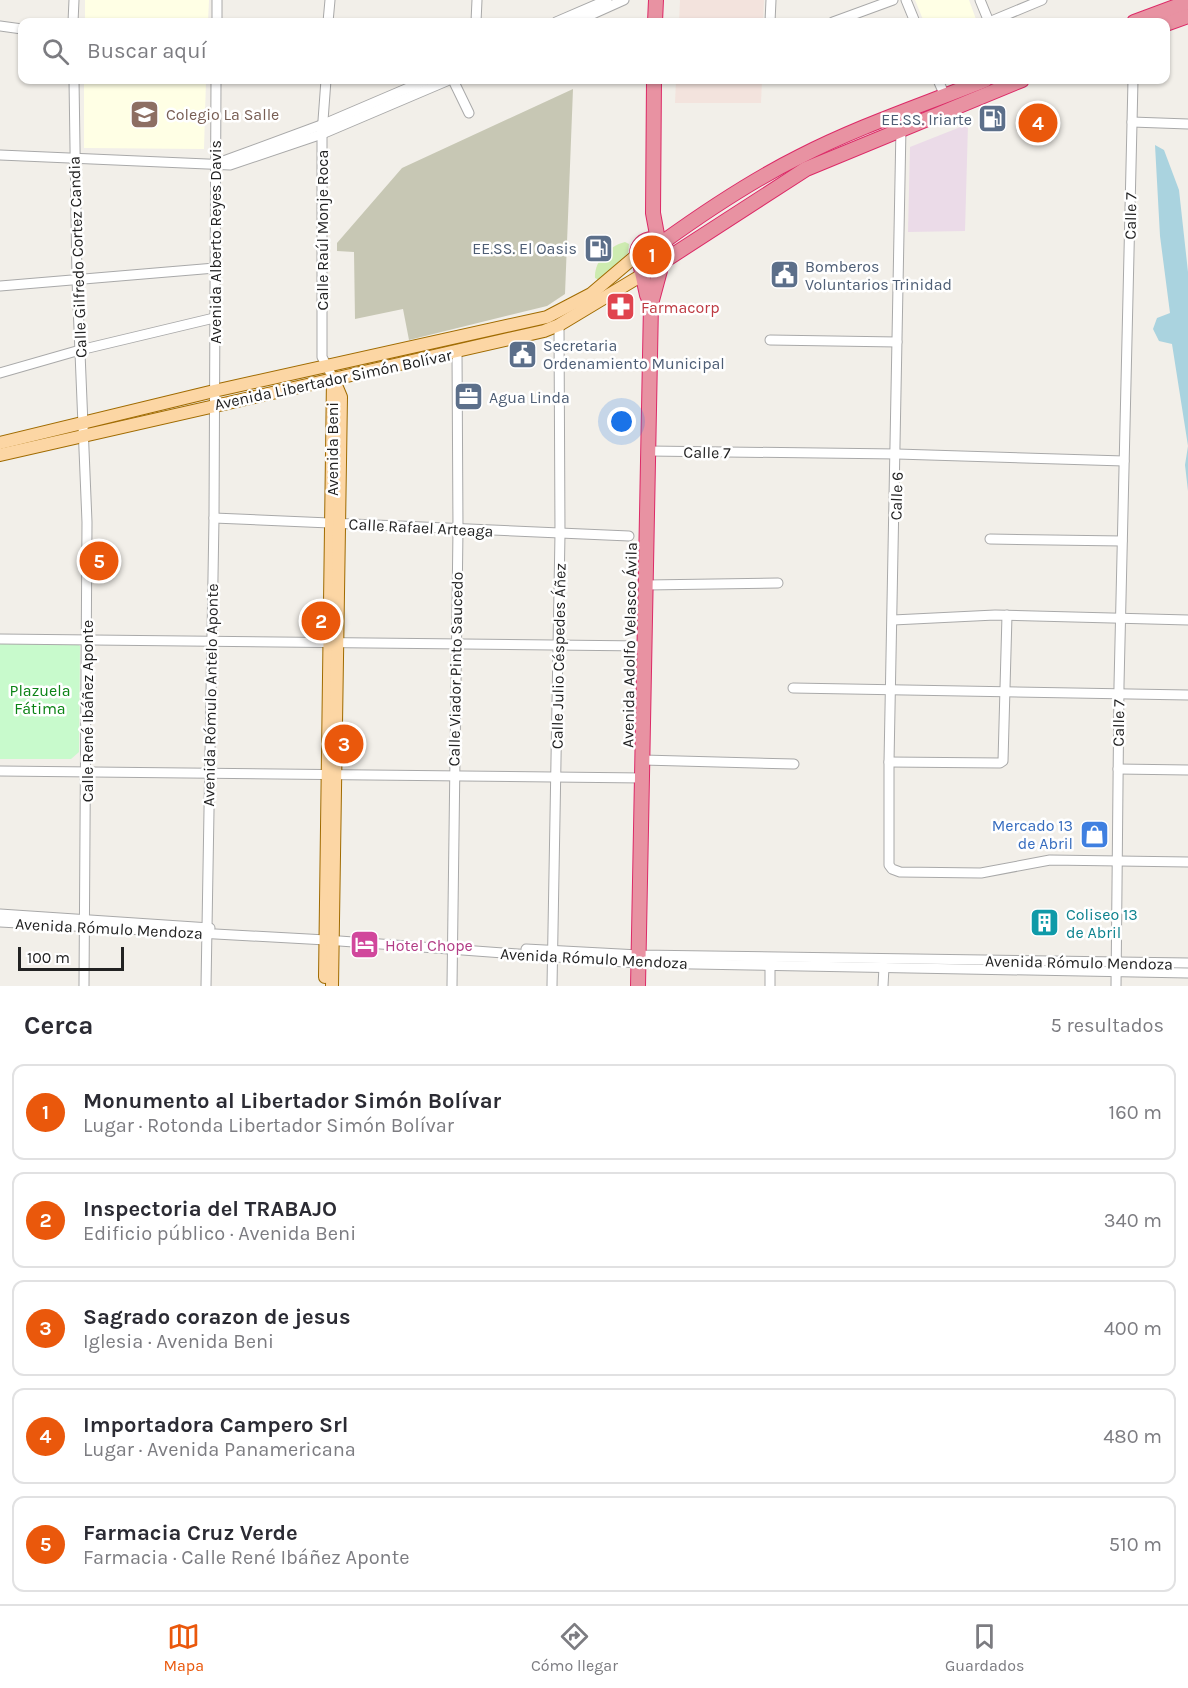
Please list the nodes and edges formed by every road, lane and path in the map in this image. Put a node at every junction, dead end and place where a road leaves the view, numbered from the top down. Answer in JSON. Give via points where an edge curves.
{"nodes":[{"id":1,"x":74,"y":0,"type":"edge"},
{"id":2,"x":217,"y":0,"type":"edge"},
{"id":3,"x":330,"y":0,"type":"edge"},
{"id":4,"x":477,"y":0,"type":"edge"},
{"id":5,"x":607,"y":0,"type":"edge"},
{"id":6,"x":624,"y":0,"type":"edge"},
{"id":7,"x":656,"y":0,"type":"edge"},
{"id":8,"x":771,"y":0,"type":"edge"},
{"id":9,"x":893,"y":0,"type":"edge"},
{"id":10,"x":906,"y":0,"type":"edge"},
{"id":11,"x":980,"y":0,"type":"edge"},
{"id":12,"x":1042,"y":0,"type":"edge"},
{"id":13,"x":1188,"y":2,"type":"edge"},
{"id":14,"x":1188,"y":16,"type":"edge"},
{"id":15,"x":73,"y":18,"type":"edge"},
{"id":16,"x":217,"y":18,"type":"edge"},
{"id":17,"x":328,"y":18,"type":"edge"},
{"id":18,"x":476,"y":18,"type":"edge"},
{"id":19,"x":565,"y":18,"type":"edge"},
{"id":20,"x":584,"y":18,"type":"edge"},
{"id":21,"x":655,"y":18,"type":"edge"},
{"id":22,"x":770,"y":18,"type":"edge"},
{"id":23,"x":844,"y":18,"type":"edge"},
{"id":24,"x":913,"y":18,"type":"edge"},
{"id":25,"x":987,"y":18,"type":"edge"},
{"id":26,"x":999,"y":18,"type":"edge"},
{"id":27,"x":1145,"y":18,"type":"edge"},
{"id":28,"x":1170,"y":23,"type":"edge"},
{"id":29,"x":0,"y":27,"type":"edge"},
{"id":30,"x":18,"y":29,"type":"edge"},
{"id":31,"x":74,"y":84,"type":"edge"},
{"id":32,"x":216,"y":84,"type":"edge"},
{"id":33,"x":326,"y":84,"type":"edge"},
{"id":34,"x":419,"y":84,"type":"edge"},
{"id":35,"x":441,"y":84,"type":"edge"},
{"id":36,"x":453,"y":84,"type":"edge"},
{"id":37,"x":654,"y":84,"type":"edge"},
{"id":38,"x":940,"y":84,"type":"edge"},
{"id":39,"x":976,"y":84,"type":"edge"},
{"id":40,"x":1012,"y":84,"type":"edge"},
{"id":41,"x":1133,"y":84,"type":"edge"},
{"id":42,"x":945,"y":96,"type":"junction"},
{"id":43,"x":469,"y":113,"type":"dead end"},
{"id":44,"x":1132,"y":122,"type":"junction"},
{"id":45,"x":1188,"y":124,"type":"edge"},
{"id":46,"x":902,"y":128,"type":"junction"},
{"id":47,"x":323,"y":129,"type":"junction"},
{"id":48,"x":0,"y":155,"type":"edge"},
{"id":49,"x":74,"y":156,"type":"junction"},
{"id":50,"x":216,"y":164,"type":"junction"},
{"id":51,"x":653,"y":213,"type":"junction"},
{"id":52,"x":686,"y":225,"type":"junction"},
{"id":53,"x":656,"y":240,"type":"junction"},
{"id":54,"x":650,"y":265,"type":"junction"},
{"id":55,"x":215,"y":268,"type":"junction"},
{"id":56,"x":77,"y":280,"type":"junction"},
{"id":57,"x":0,"y":286,"type":"edge"},
{"id":58,"x":651,"y":304,"type":"junction"},
{"id":59,"x":214,"y":318,"type":"junction"},
{"id":60,"x":559,"y":325,"type":"junction"},
{"id":61,"x":770,"y":340,"type":"dead end"},
{"id":62,"x":897,"y":342,"type":"junction"},
{"id":63,"x":80,"y":350,"type":"junction"},
{"id":64,"x":457,"y":352,"type":"junction"},
{"id":65,"x":325,"y":366,"type":"junction"},
{"id":66,"x":0,"y":373,"type":"edge"},
{"id":67,"x":333,"y":378,"type":"junction"},
{"id":68,"x":214,"y":398,"type":"junction"},
{"id":69,"x":83,"y":430,"type":"junction"},
{"id":70,"x":0,"y":443,"type":"edge"},
{"id":71,"x":649,"y":451,"type":"junction"},
{"id":72,"x":897,"y":454,"type":"junction"},
{"id":73,"x":0,"y":455,"type":"edge"},
{"id":74,"x":1124,"y":460,"type":"junction"},
{"id":75,"x":214,"y":518,"type":"junction"},
{"id":76,"x":336,"y":523,"type":"junction"},
{"id":77,"x":458,"y":530,"type":"junction"},
{"id":78,"x":560,"y":534,"type":"junction"},
{"id":79,"x":629,"y":536,"type":"dead end"},
{"id":80,"x":990,"y":539,"type":"dead end"},
{"id":81,"x":1122,"y":541,"type":"junction"},
{"id":82,"x":778,"y":583,"type":"dead end"},
{"id":83,"x":647,"y":585,"type":"junction"},
{"id":84,"x":1007,"y":615,"type":"junction"},
{"id":85,"x":1120,"y":617,"type":"junction"},
{"id":86,"x":892,"y":620,"type":"junction"},
{"id":87,"x":1188,"y":620,"type":"edge"},
{"id":88,"x":0,"y":639,"type":"edge"},
{"id":89,"x":87,"y":639,"type":"junction"},
{"id":90,"x":211,"y":640,"type":"junction"},
{"id":91,"x":335,"y":642,"type":"junction"},
{"id":92,"x":455,"y":642,"type":"junction"},
{"id":93,"x":558,"y":644,"type":"junction"},
{"id":94,"x":644,"y":646,"type":"junction"},
{"id":95,"x":793,"y":688,"type":"dead end"},
{"id":96,"x":891,"y":688,"type":"junction"},
{"id":97,"x":1005,"y":691,"type":"junction"},
{"id":98,"x":1119,"y":694,"type":"junction"},
{"id":99,"x":1188,"y":695,"type":"edge"},
{"id":100,"x":643,"y":760,"type":"junction"},
{"id":101,"x":889,"y":762,"type":"junction"},
{"id":102,"x":794,"y":764,"type":"dead end"},
{"id":103,"x":1118,"y":769,"type":"junction"},
{"id":104,"x":1188,"y":770,"type":"edge"},
{"id":105,"x":0,"y":771,"type":"edge"},
{"id":106,"x":87,"y":773,"type":"junction"},
{"id":107,"x":209,"y":775,"type":"junction"},
{"id":108,"x":333,"y":775,"type":"junction"},
{"id":109,"x":454,"y":777,"type":"junction"},
{"id":110,"x":556,"y":778,"type":"junction"},
{"id":111,"x":643,"y":778,"type":"junction"},
{"id":112,"x":1117,"y":861,"type":"junction"},
{"id":113,"x":1188,"y":862,"type":"edge"},
{"id":114,"x":0,"y":914,"type":"edge"},
{"id":115,"x":0,"y":922,"type":"edge"},
{"id":116,"x":86,"y":923,"type":"junction"},
{"id":117,"x":207,"y":931,"type":"junction"},
{"id":118,"x":331,"y":938,"type":"junction"},
{"id":119,"x":452,"y":946,"type":"junction"},
{"id":120,"x":552,"y":953,"type":"junction"},
{"id":121,"x":639,"y":959,"type":"junction"},
{"id":122,"x":770,"y":960,"type":"junction"},
{"id":123,"x":1188,"y":963,"type":"edge"},
{"id":124,"x":884,"y":967,"type":"junction"},
{"id":125,"x":1116,"y":967,"type":"junction"},
{"id":126,"x":1188,"y":973,"type":"edge"},
{"id":127,"x":84,"y":986,"type":"edge"},
{"id":128,"x":206,"y":986,"type":"edge"},
{"id":129,"x":324,"y":986,"type":"edge"},
{"id":130,"x":332,"y":986,"type":"edge"},
{"id":131,"x":452,"y":986,"type":"edge"},
{"id":132,"x":552,"y":986,"type":"edge"},
{"id":133,"x":638,"y":986,"type":"edge"},
{"id":134,"x":770,"y":986,"type":"edge"},
{"id":135,"x":883,"y":986,"type":"edge"},
{"id":136,"x":1116,"y":986,"type":"edge"}],
"edges":[{"from":1,"to":15,"type":"street"},
{"from":2,"to":16,"type":"street"},
{"from":3,"to":17,"type":"street"},
{"from":4,"to":18,"type":"street"},
{"from":5,"to":19,"type":"street"},
{"from":6,"to":20,"type":"street"},
{"from":7,"to":21,"type":"highway"},
{"from":8,"to":22,"type":"street"},
{"from":9,"to":23,"type":"street"},
{"from":10,"to":24,"type":"street"},
{"from":11,"to":25,"type":"street"},
{"from":12,"to":26,"type":"street"},
{"from":13,"to":27,"type":"highway"},
{"from":14,"to":28,"type":"highway"},
{"from":29,"to":30,"type":"street"},
{"from":31,"to":49,"type":"street","name":"Calle Gilfredo Cortez Candia"},
{"from":32,"to":50,"type":"street","name":"Avenida Alberto Reyes Davis"},
{"from":33,"to":47,"type":"street","name":"Calle Raúl Monje Roca"},
{"from":34,"to":47,"type":"street"},
{"from":35,"to":47,"type":"street"},
{"from":36,"to":43,"type":"street"},
{"from":37,"to":51,"type":"highway"},
{"from":38,"to":42,"type":"street"},
{"from":39,"to":42,"type":"highway"},
{"from":40,"to":46,"type":"highway"},
{"from":41,"to":44,"type":"street","name":"Calle 7"},
{"from":42,"to":52,"type":"highway","via":[[799,156]]},
{"from":44,"to":45,"type":"street"},
{"from":44,"to":74,"type":"street","name":"Calle 7"},
{"from":46,"to":54,"type":"highway","via":[[806,169]]},
{"from":46,"to":62,"type":"street","name":"Calle 6"},
{"from":47,"to":50,"type":"street"},
{"from":47,"to":65,"type":"street","name":"Calle Raúl Monje Roca"},
{"from":48,"to":49,"type":"street"},
{"from":49,"to":50,"type":"street"},
{"from":49,"to":56,"type":"street","name":"Calle Gilfredo Cortez Candia"},
{"from":50,"to":55,"type":"street","name":"Avenida Alberto Reyes Davis"},
{"from":51,"to":52,"type":"highway","via":[[664,224]]},
{"from":51,"to":53,"type":"highway"},
{"from":52,"to":53,"type":"highway"},
{"from":53,"to":54,"type":"highway","via":[[668,250]]},
{"from":53,"to":54,"type":"highway","via":[[640,245]]},
{"from":54,"to":58,"type":"highway","name":"Avenida Adolfo Velasco Ávila"},
{"from":54,"to":58,"type":"highway","name":"Avenida Adolfo Velasco Ávila"},
{"from":54,"to":60,"type":"main road","name":"Avenida Libertador Simón Bolívar"},
{"from":54,"to":65,"type":"main road","name":"Avenida Libertador Simón Bolívar","via":[[547,317]]},
{"from":55,"to":56,"type":"street"},
{"from":55,"to":59,"type":"street","name":"Avenida Alberto Reyes Davis"},
{"from":56,"to":57,"type":"street"},
{"from":56,"to":63,"type":"street","name":"Calle Gilfredo Cortez Candia"},
{"from":58,"to":71,"type":"highway","name":"Avenida Adolfo Velasco Ávila"},
{"from":59,"to":63,"type":"street"},
{"from":59,"to":68,"type":"street","name":"Avenida Alberto Reyes Davis"},
{"from":60,"to":64,"type":"main road","name":"Avenida Libertador Simón Bolívar"},
{"from":60,"to":78,"type":"street","name":"Calle Julio Céspedes Áñez"},
{"from":61,"to":62,"type":"street"},
{"from":62,"to":72,"type":"street","name":"Calle 6"},
{"from":63,"to":66,"type":"street"},
{"from":63,"to":69,"type":"street","name":"Calle Gilfredo Cortez Candia"},
{"from":64,"to":67,"type":"main road","name":"Avenida Libertador Simón Bolívar"},
{"from":64,"to":77,"type":"street","name":"Calle Viador Pinto Saucedo"},
{"from":65,"to":67,"type":"street","name":"Calle Raúl Monje Roca"},
{"from":65,"to":68,"type":"main road","name":"Avenida Libertador Simón Bolívar"},
{"from":67,"to":68,"type":"main road","name":"Avenida Libertador Simón Bolívar"},
{"from":67,"to":76,"type":"main road","name":"Avenida Beni","via":[[341,397]]},
{"from":68,"to":69,"type":"main road","name":"Avenida Libertador Simón Bolívar"},
{"from":68,"to":75,"type":"street","name":"Avenida Rómulo Antelo Aponte"},
{"from":69,"to":70,"type":"main road","name":"Avenida Libertador Simón Bolívar"},
{"from":69,"to":73,"type":"main road","name":"Avenida Libertador Simón Bolívar"},
{"from":69,"to":89,"type":"street","name":"Calle René Ibáñez Aponte"},
{"from":71,"to":72,"type":"street","name":"Calle 7"},
{"from":71,"to":83,"type":"highway","name":"Avenida Adolfo Velasco Ávila"},
{"from":72,"to":74,"type":"street","name":"Calle 7"},
{"from":72,"to":86,"type":"street","name":"Calle 6"},
{"from":74,"to":81,"type":"street","name":"Calle 7"},
{"from":75,"to":76,"type":"street","name":"Calle Rafael Arteaga"},
{"from":75,"to":90,"type":"street","name":"Avenida Rómulo Antelo Aponte"},
{"from":76,"to":77,"type":"street","name":"Calle Rafael Arteaga"},
{"from":76,"to":91,"type":"main road","name":"Avenida Beni"},
{"from":77,"to":78,"type":"street","name":"Calle Rafael Arteaga"},
{"from":77,"to":92,"type":"street","name":"Calle Viador Pinto Saucedo"},
{"from":78,"to":79,"type":"street","name":"Calle Rafael Arteaga"},
{"from":78,"to":93,"type":"street","name":"Calle Julio Céspedes Áñez"},
{"from":80,"to":81,"type":"street"},
{"from":81,"to":85,"type":"street","name":"Calle 7"},
{"from":82,"to":83,"type":"street"},
{"from":83,"to":94,"type":"highway","name":"Avenida Adolfo Velasco Ávila"},
{"from":84,"to":85,"type":"street"},
{"from":84,"to":86,"type":"street"},
{"from":84,"to":97,"type":"street"},
{"from":85,"to":87,"type":"street"},
{"from":85,"to":98,"type":"street","name":"Calle 7"},
{"from":86,"to":96,"type":"street","name":"Calle 6"},
{"from":88,"to":89,"type":"street"},
{"from":89,"to":90,"type":"street"},
{"from":89,"to":106,"type":"street","name":"Calle René Ibáñez Aponte"},
{"from":90,"to":91,"type":"street"},
{"from":90,"to":107,"type":"street","name":"Avenida Rómulo Antelo Aponte"},
{"from":91,"to":92,"type":"street"},
{"from":91,"to":108,"type":"main road","name":"Avenida Beni"},
{"from":92,"to":93,"type":"street"},
{"from":92,"to":109,"type":"street","name":"Calle Viador Pinto Saucedo"},
{"from":93,"to":94,"type":"street"},
{"from":93,"to":110,"type":"street","name":"Calle Julio Céspedes Áñez"},
{"from":94,"to":100,"type":"highway","name":"Avenida Adolfo Velasco Ávila"},
{"from":95,"to":96,"type":"street"},
{"from":96,"to":97,"type":"street"},
{"from":96,"to":101,"type":"street","name":"Calle 6"},
{"from":97,"to":98,"type":"street"},
{"from":97,"to":101,"type":"street","via":[[1004,755],[1000,763]]},
{"from":98,"to":99,"type":"street"},
{"from":98,"to":103,"type":"street","name":"Calle 7"},
{"from":100,"to":102,"type":"street"},
{"from":100,"to":111,"type":"highway","name":"Avenida Adolfo Velasco Ávila"},
{"from":101,"to":112,"type":"street","name":"Calle 6","via":[[892,869],[981,873],[1050,860]]},
{"from":103,"to":104,"type":"street"},
{"from":103,"to":112,"type":"street","name":"Calle 7"},
{"from":105,"to":106,"type":"street"},
{"from":106,"to":107,"type":"street"},
{"from":106,"to":116,"type":"street","name":"Calle René Ibáñez Aponte"},
{"from":107,"to":108,"type":"street"},
{"from":107,"to":117,"type":"street","name":"Avenida Rómulo Antelo Aponte"},
{"from":108,"to":109,"type":"street"},
{"from":108,"to":118,"type":"main road","name":"Avenida Beni"},
{"from":109,"to":110,"type":"street"},
{"from":109,"to":119,"type":"street","name":"Calle Viador Pinto Saucedo"},
{"from":110,"to":111,"type":"street"},
{"from":110,"to":120,"type":"street","name":"Calle Julio Céspedes Áñez"},
{"from":111,"to":121,"type":"highway","name":"Avenida Adolfo Velasco Ávila"},
{"from":112,"to":113,"type":"street"},
{"from":112,"to":125,"type":"street","name":"Calle 7"},
{"from":114,"to":116,"type":"street","name":"Avenida Rómulo Mendoza"},
{"from":115,"to":116,"type":"street","name":"Avenida Rómulo Mendoza"},
{"from":116,"to":117,"type":"street","name":"Avenida Rómulo Mendoza"},
{"from":116,"to":127,"type":"street","name":"Calle René Ibáñez Aponte"},
{"from":117,"to":118,"type":"street","name":"Avenida Rómulo Mendoza"},
{"from":117,"to":128,"type":"street","name":"Avenida Rómulo Antelo Aponte"},
{"from":118,"to":119,"type":"street","name":"Avenida Rómulo Mendoza"},
{"from":118,"to":129,"type":"main road","name":"Avenida Beni"},
{"from":118,"to":130,"type":"main road","name":"Avenida Beni"},
{"from":119,"to":120,"type":"street","name":"Avenida Rómulo Mendoza"},
{"from":119,"to":131,"type":"street","name":"Calle Viador Pinto Saucedo"},
{"from":120,"to":121,"type":"street","name":"Avenida Rómulo Mendoza"},
{"from":120,"to":132,"type":"street","name":"Calle Julio Céspedes Áñez"},
{"from":121,"to":122,"type":"street","name":"Avenida Rómulo Mendoza"},
{"from":121,"to":133,"type":"highway","name":"Avenida Adolfo Velasco Ávila"},
{"from":122,"to":124,"type":"street","name":"Avenida Rómulo Mendoza"},
{"from":122,"to":125,"type":"street","name":"Avenida Rómulo Mendoza"},
{"from":122,"to":134,"type":"street"},
{"from":123,"to":125,"type":"street","name":"Avenida Rómulo Mendoza"},
{"from":124,"to":125,"type":"street","name":"Avenida Rómulo Mendoza"},
{"from":124,"to":135,"type":"street"},
{"from":125,"to":126,"type":"street","name":"Avenida Rómulo Mendoza"},
{"from":125,"to":136,"type":"street","name":"Calle 7"}]}
